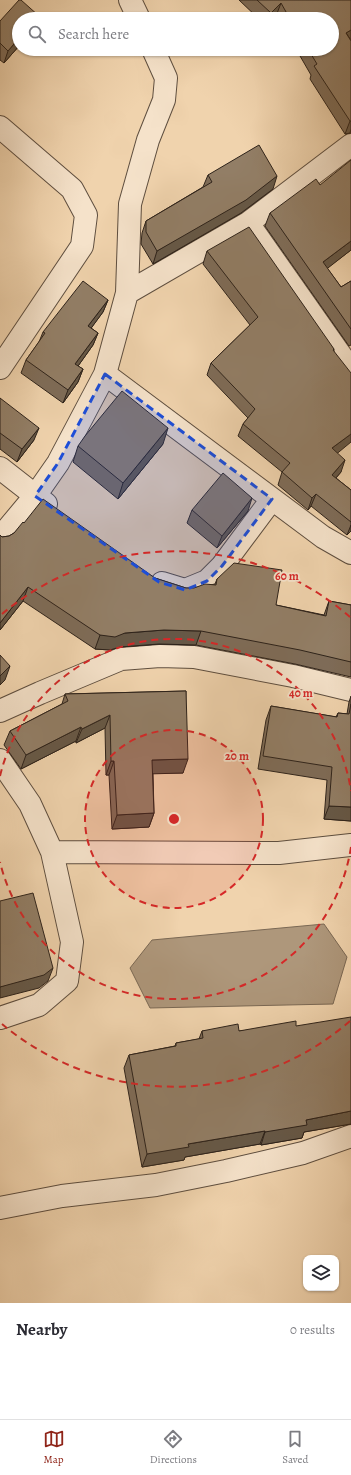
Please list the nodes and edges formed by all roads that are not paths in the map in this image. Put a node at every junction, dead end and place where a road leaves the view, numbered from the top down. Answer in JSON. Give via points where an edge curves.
{"nodes":[{"id":1,"x":130,"y":0,"type":"edge"},
{"id":2,"x":136,"y":12,"type":"edge"},
{"id":3,"x":156,"y":56,"type":"edge"},
{"id":4,"x":0,"y":128,"type":"edge"},
{"id":5,"x":351,"y":144,"type":"edge"},
{"id":6,"x":248,"y":223,"type":"junction"},
{"id":7,"x":127,"y":292,"type":"junction"},
{"id":8,"x":0,"y":368,"type":"edge"},
{"id":9,"x":351,"y":370,"type":"edge"},
{"id":10,"x":104,"y":374,"type":"junction"},
{"id":11,"x":0,"y":468,"type":"edge"},
{"id":12,"x":35,"y":496,"type":"junction"},
{"id":13,"x":272,"y":499,"type":"junction"},
{"id":14,"x":61,"y":514,"type":"edge"},
{"id":15,"x":0,"y":538,"type":"edge"},
{"id":16,"x":351,"y":554,"type":"edge"},
{"id":17,"x":146,"y":573,"type":"edge"},
{"id":18,"x":351,"y":690,"type":"edge"},
{"id":19,"x":0,"y":711,"type":"edge"},
{"id":20,"x":0,"y":760,"type":"edge"},
{"id":21,"x":351,"y":845,"type":"edge"},
{"id":22,"x":52,"y":852,"type":"junction"},
{"id":23,"x":0,"y":1018,"type":"edge"},
{"id":24,"x":351,"y":1137,"type":"edge"},
{"id":25,"x":0,"y":1208,"type":"edge"}],
"edges":[{"from":1,"to":2,"type":"street"},
{"from":3,"to":7,"type":"street","via":[[166,78],[164,100],[148,140],[130,204]]},
{"from":4,"to":8,"type":"street","via":[[72,190],[86,215],[82,246]]},
{"from":5,"to":6,"type":"street"},
{"from":6,"to":7,"type":"street"},
{"from":6,"to":9,"type":"street"},
{"from":7,"to":10,"type":"street"},
{"from":10,"to":12,"type":"street","via":[[58,463]]},
{"from":10,"to":13,"type":"street"},
{"from":11,"to":12,"type":"street"},
{"from":12,"to":14,"type":"street"},
{"from":12,"to":15,"type":"street"},
{"from":13,"to":16,"type":"street","via":[[322,537]]},
{"from":13,"to":17,"type":"street","via":[[222,566],[207,581],[185,590],[159,582]]},
{"from":18,"to":19,"type":"street","via":[[194,657],[160,656],[121,659]]},
{"from":20,"to":22,"type":"street","via":[[30,804]]},
{"from":21,"to":22,"type":"street","via":[[279,853]]},
{"from":22,"to":23,"type":"street","via":[[72,942],[67,981],[39,1005]]},
{"from":24,"to":25,"type":"street","via":[[303,1153],[226,1171],[156,1185],[62,1196]]}]}
